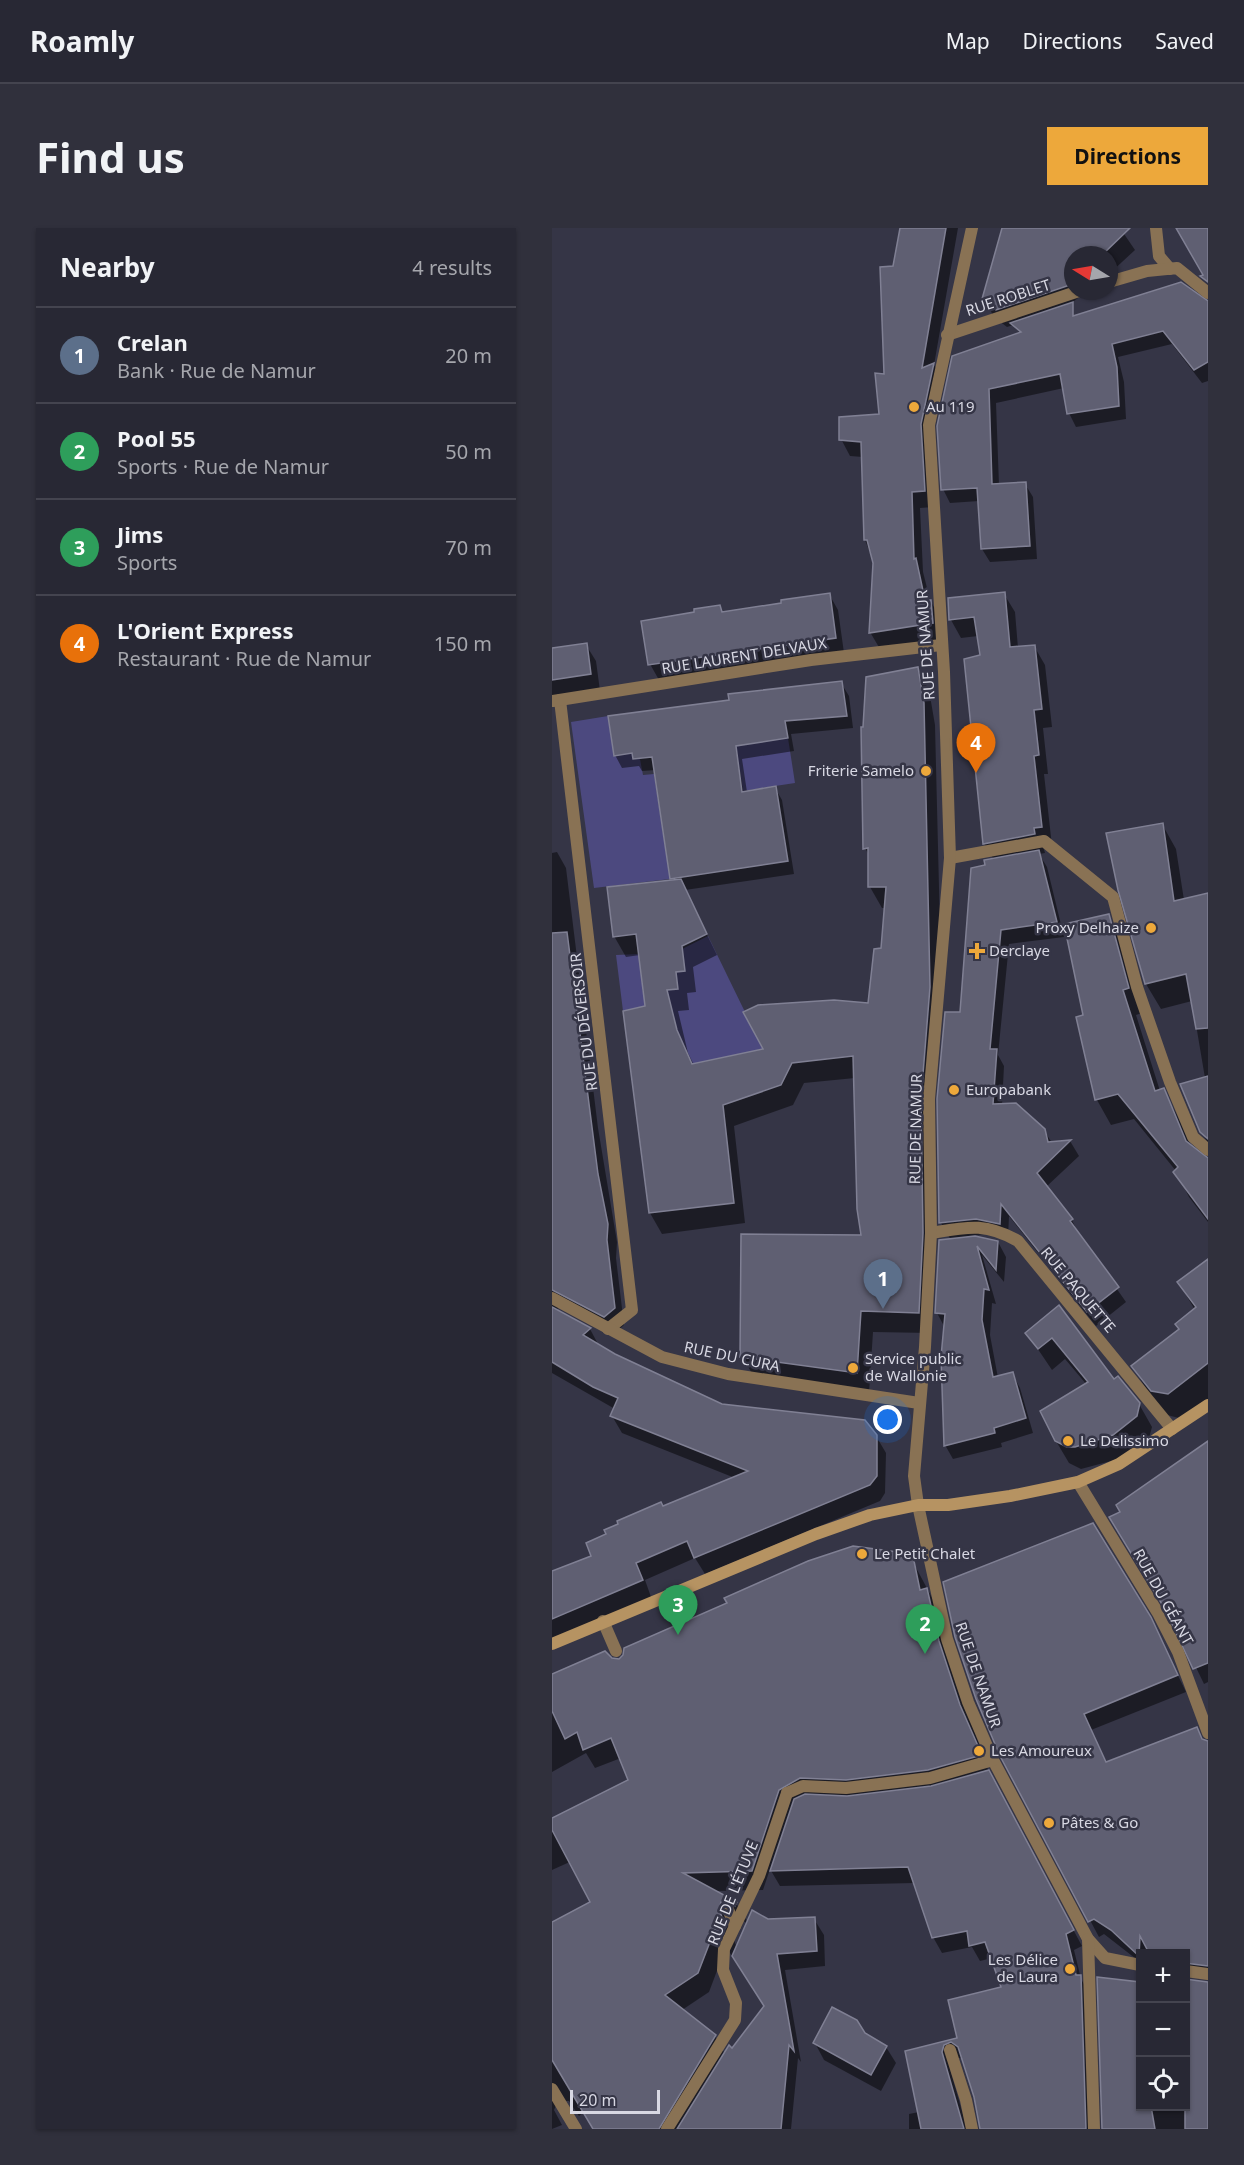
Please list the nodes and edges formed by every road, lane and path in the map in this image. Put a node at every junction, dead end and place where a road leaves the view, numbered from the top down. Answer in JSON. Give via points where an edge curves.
{"nodes":[{"id":1,"x":972,"y":228,"type":"edge"},
{"id":2,"x":1156,"y":228,"type":"edge"},
{"id":3,"x":1170,"y":269,"type":"junction"},
{"id":4,"x":1118,"y":279,"type":"edge"},
{"id":5,"x":1208,"y":292,"type":"edge"},
{"id":6,"x":1064,"y":295,"type":"edge"},
{"id":7,"x":946,"y":335,"type":"junction"},
{"id":8,"x":941,"y":645,"type":"junction"},
{"id":9,"x":556,"y":701,"type":"edge"},
{"id":10,"x":950,"y":858,"type":"junction"},
{"id":11,"x":1208,"y":1150,"type":"edge"},
{"id":12,"x":931,"y":1233,"type":"junction"},
{"id":13,"x":552,"y":1298,"type":"edge"},
{"id":14,"x":608,"y":1329,"type":"junction"},
{"id":15,"x":919,"y":1403,"type":"junction"},
{"id":16,"x":1208,"y":1405,"type":"edge"},
{"id":17,"x":1172,"y":1429,"type":"junction"},
{"id":18,"x":1078,"y":1482,"type":"junction"},
{"id":19,"x":918,"y":1506,"type":"junction"},
{"id":20,"x":603,"y":1621,"type":"junction"},
{"id":21,"x":552,"y":1644,"type":"edge"},
{"id":22,"x":616,"y":1651,"type":"dead end"},
{"id":23,"x":1208,"y":1733,"type":"edge"},
{"id":24,"x":993,"y":1760,"type":"junction"},
{"id":25,"x":727,"y":1907,"type":"dead end"},
{"id":26,"x":735,"y":1926,"type":"junction"},
{"id":27,"x":1088,"y":1939,"type":"junction"},
{"id":28,"x":1136,"y":1964,"type":"edge"},
{"id":29,"x":1190,"y":1972,"type":"edge"},
{"id":30,"x":1208,"y":1974,"type":"edge"},
{"id":31,"x":950,"y":2050,"type":"dead end"},
{"id":32,"x":552,"y":2090,"type":"edge"},
{"id":33,"x":576,"y":2129,"type":"edge"},
{"id":34,"x":667,"y":2129,"type":"edge"},
{"id":35,"x":972,"y":2129,"type":"edge"},
{"id":36,"x":1094,"y":2129,"type":"edge"}],
"edges":[{"from":1,"to":7,"type":"street","name":"RUE DE NAMUR"},
{"from":2,"to":3,"type":"street","via":[[1158,256]]},
{"from":3,"to":4,"type":"street"},
{"from":3,"to":5,"type":"street","via":[[1177,267]]},
{"from":6,"to":7,"type":"street","name":"RUE ROBLET"},
{"from":7,"to":8,"type":"street","name":"RUE DE NAMUR","via":[[928,444]]},
{"from":8,"to":9,"type":"street","name":"RUE LAURENT DELVAUX","via":[[811,660]]},
{"from":8,"to":10,"type":"street","name":"RUE DE NAMUR"},
{"from":9,"to":14,"type":"street","name":"RUE DU DÉVERSOIR","via":[[632,1310]]},
{"from":10,"to":11,"type":"street","via":[[1044,841],[1113,897],[1137,987],[1170,1082],[1193,1137]]},
{"from":10,"to":12,"type":"street","name":"RUE DE NAMUR","via":[[929,1099]]},
{"from":12,"to":15,"type":"street","name":"RUE DE NAMUR"},
{"from":12,"to":17,"type":"street","name":"RUE PAQUETTE","via":[[974,1226],[999,1230],[1018,1241]]},
{"from":13,"to":14,"type":"street","name":"RUE DU CURA"},
{"from":14,"to":15,"type":"street","name":"RUE DU CURA","via":[[663,1357],[728,1374]]},
{"from":15,"to":19,"type":"street","name":"RUE DE NAMUR","via":[[914,1476]]},
{"from":16,"to":17,"type":"main road"},
{"from":17,"to":18,"type":"main road","via":[[1119,1464]]},
{"from":18,"to":19,"type":"main road","via":[[948,1505]]},
{"from":18,"to":23,"type":"street","name":"RUE DU GÉANT","via":[[1158,1613],[1178,1652]]},
{"from":19,"to":20,"type":"main road","via":[[870,1515],[816,1534]]},
{"from":19,"to":24,"type":"street","name":"RUE DE NAMUR","via":[[946,1639]]},
{"from":20,"to":21,"type":"main road"},
{"from":20,"to":22,"type":"street"},
{"from":24,"to":26,"type":"street","name":"RUE DE L'ÉTUVE","via":[[930,1778],[846,1788],[803,1786],[787,1793],[759,1876]]},
{"from":24,"to":27,"type":"street","name":"RUE DE NAMUR"},
{"from":25,"to":26,"type":"street"},
{"from":26,"to":34,"type":"street","name":"RUE DE L'ÉTUVE","via":[[724,1949],[723,1970],[735,2003],[735,2020]]},
{"from":27,"to":28,"type":"street","name":"RUE DE NAMUR","via":[[1105,1958]]},
{"from":27,"to":36,"type":"street"},
{"from":29,"to":30,"type":"street"},
{"from":31,"to":35,"type":"street"},
{"from":32,"to":33,"type":"street"}]}
